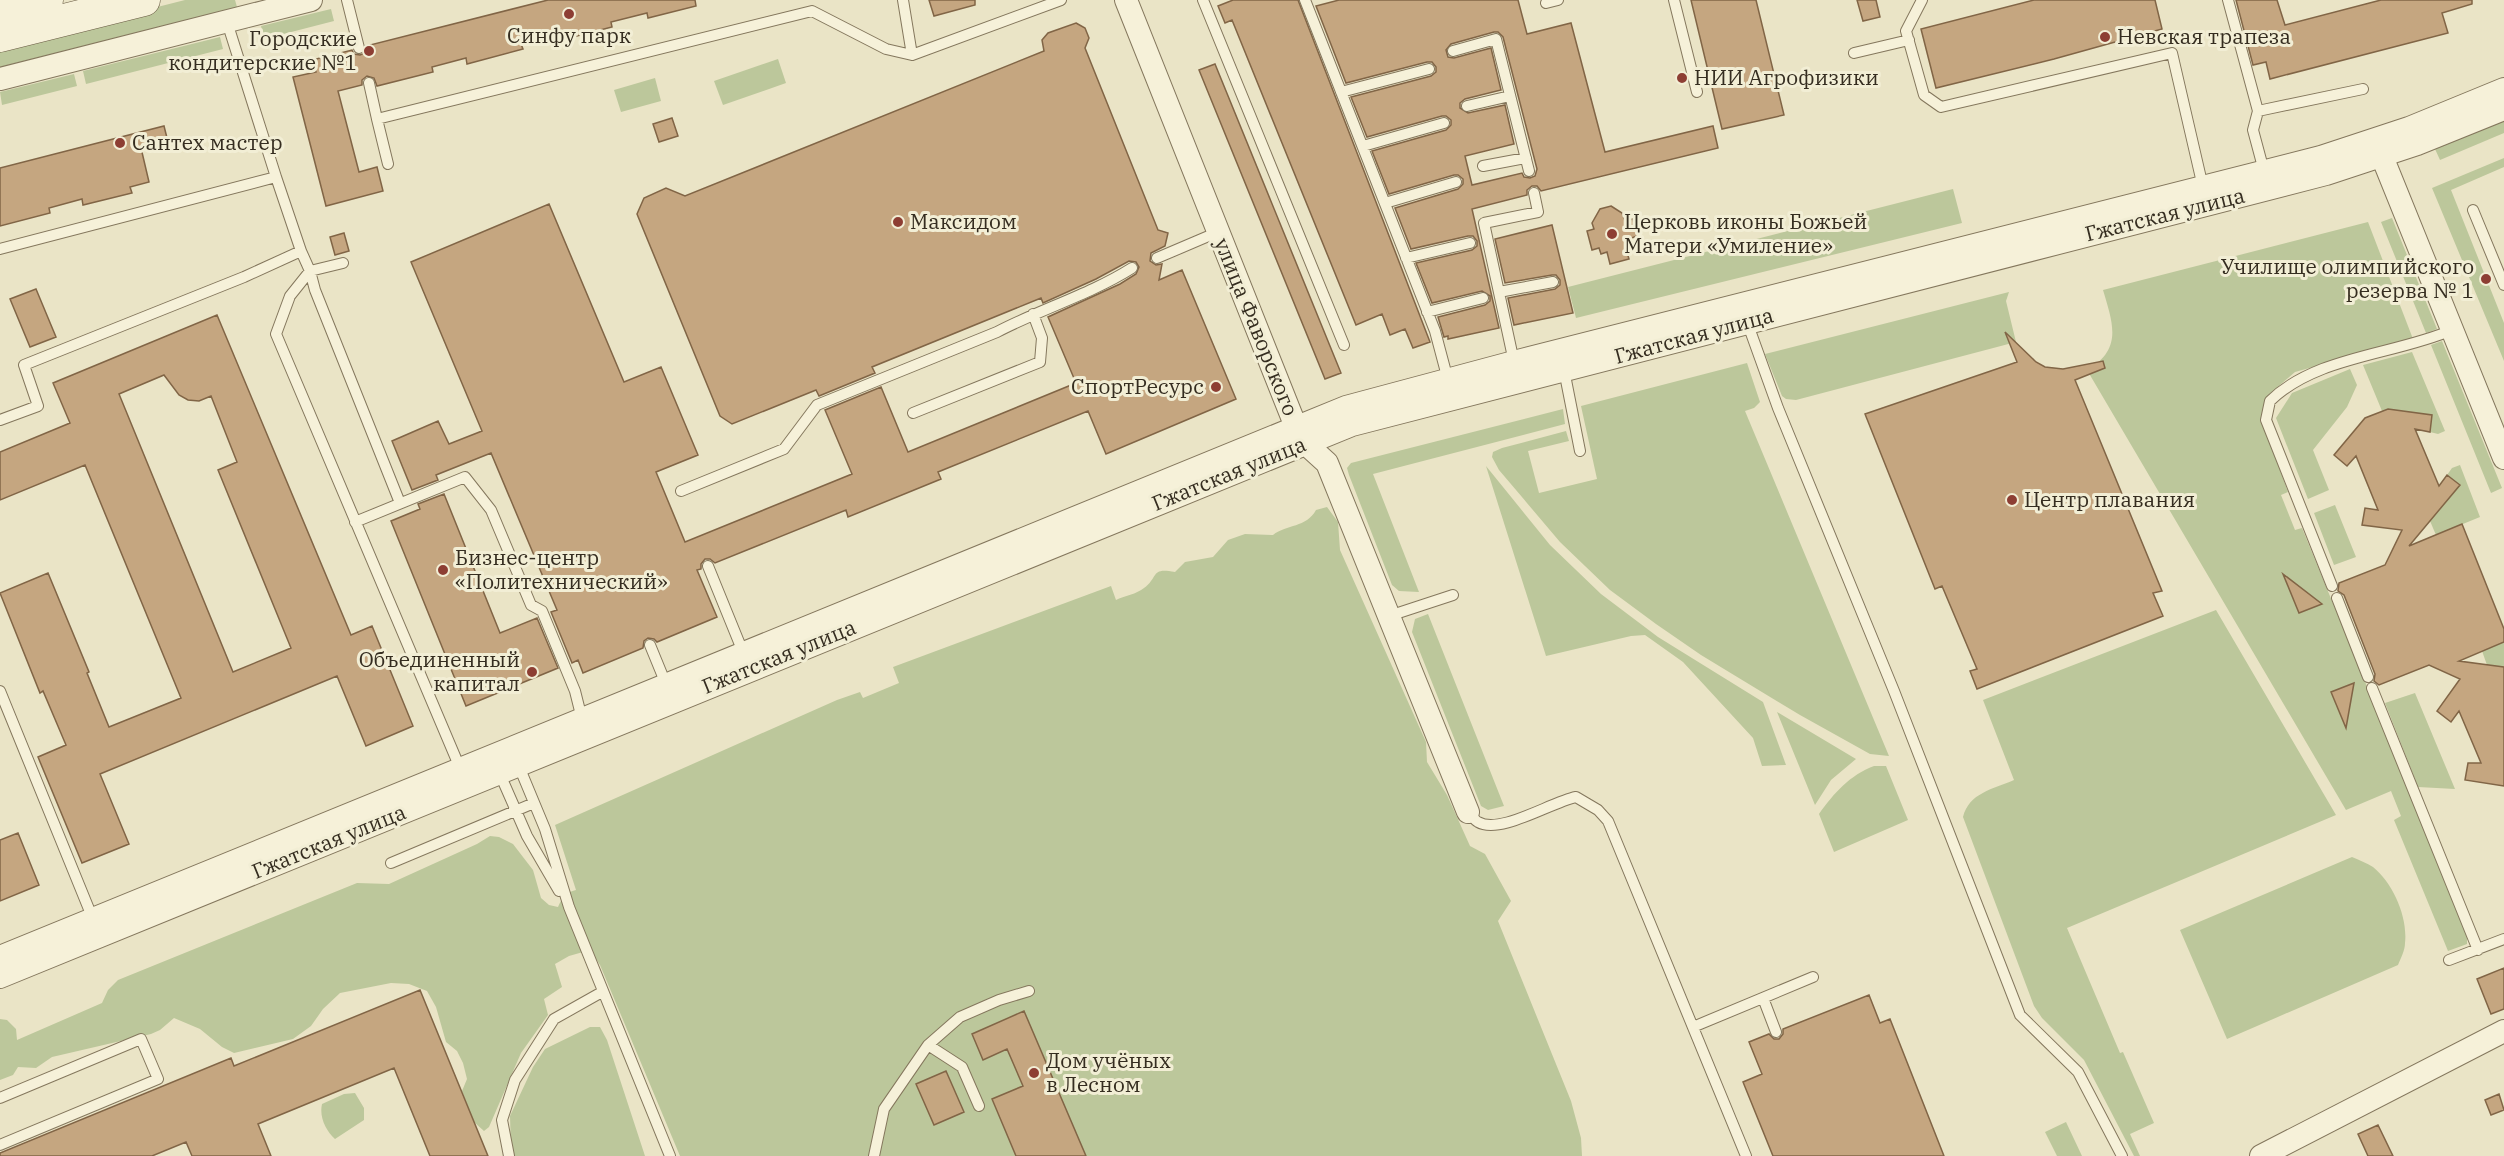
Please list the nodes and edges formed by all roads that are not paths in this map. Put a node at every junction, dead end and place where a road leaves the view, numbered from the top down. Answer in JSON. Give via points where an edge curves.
{"nodes":[{"id":1,"x":47,"y":0,"type":"edge"},
{"id":2,"x":144,"y":0,"type":"edge"},
{"id":3,"x":311,"y":0,"type":"edge"},
{"id":4,"x":347,"y":0,"type":"edge"},
{"id":5,"x":903,"y":0,"type":"edge"},
{"id":6,"x":1061,"y":0,"type":"edge"},
{"id":7,"x":1126,"y":0,"type":"edge"},
{"id":8,"x":1203,"y":0,"type":"edge"},
{"id":9,"x":1305,"y":0,"type":"edge"},
{"id":10,"x":1558,"y":0,"type":"edge"},
{"id":11,"x":1674,"y":0,"type":"edge"},
{"id":12,"x":1922,"y":0,"type":"edge"},
{"id":13,"x":2228,"y":0,"type":"edge"},
{"id":14,"x":1546,"y":3,"type":"dead end"},
{"id":15,"x":0,"y":12,"type":"edge"},
{"id":16,"x":227,"y":22,"type":"junction"},
{"id":17,"x":0,"y":36,"type":"edge"},
{"id":18,"x":1909,"y":40,"type":"junction"},
{"id":19,"x":359,"y":48,"type":"dead end"},
{"id":20,"x":1453,"y":51,"type":"dead end"},
{"id":21,"x":1854,"y":53,"type":"dead end"},
{"id":22,"x":912,"y":55,"type":"junction"},
{"id":23,"x":1429,"y":69,"type":"dead end"},
{"id":24,"x":0,"y":79,"type":"edge"},
{"id":25,"x":369,"y":83,"type":"dead end"},
{"id":26,"x":2363,"y":89,"type":"dead end"},
{"id":27,"x":2504,"y":89,"type":"edge"},
{"id":28,"x":1341,"y":92,"type":"junction"},
{"id":29,"x":1697,"y":92,"type":"dead end"},
{"id":30,"x":1510,"y":96,"type":"junction"},
{"id":31,"x":1467,"y":106,"type":"dead end"},
{"id":32,"x":2504,"y":109,"type":"edge"},
{"id":33,"x":2258,"y":111,"type":"junction"},
{"id":34,"x":377,"y":119,"type":"junction"},
{"id":35,"x":1444,"y":123,"type":"dead end"},
{"id":36,"x":1363,"y":147,"type":"junction"},
{"id":37,"x":2378,"y":149,"type":"junction"},
{"id":38,"x":1526,"y":158,"type":"junction"},
{"id":39,"x":388,"y":164,"type":"dead end"},
{"id":40,"x":1483,"y":166,"type":"dead end"},
{"id":41,"x":1529,"y":171,"type":"dead end"},
{"id":42,"x":2264,"y":171,"type":"junction"},
{"id":43,"x":276,"y":177,"type":"junction"},
{"id":44,"x":1456,"y":182,"type":"dead end"},
{"id":45,"x":2203,"y":187,"type":"junction"},
{"id":46,"x":1534,"y":193,"type":"dead end"},
{"id":47,"x":1385,"y":203,"type":"junction"},
{"id":48,"x":2473,"y":210,"type":"dead end"},
{"id":49,"x":1218,"y":232,"type":"junction"},
{"id":50,"x":1470,"y":243,"type":"dead end"},
{"id":51,"x":0,"y":249,"type":"edge"},
{"id":52,"x":301,"y":251,"type":"junction"},
{"id":53,"x":1157,"y":258,"type":"dead end"},
{"id":54,"x":1406,"y":258,"type":"junction"},
{"id":55,"x":343,"y":263,"type":"dead end"},
{"id":56,"x":1132,"y":268,"type":"dead end"},
{"id":57,"x":310,"y":271,"type":"junction"},
{"id":58,"x":1553,"y":282,"type":"dead end"},
{"id":59,"x":2504,"y":285,"type":"edge"},
{"id":60,"x":1499,"y":292,"type":"junction"},
{"id":61,"x":1484,"y":297,"type":"dead end"},
{"id":62,"x":1427,"y":312,"type":"junction"},
{"id":63,"x":1033,"y":314,"type":"junction"},
{"id":64,"x":1747,"y":322,"type":"junction"},
{"id":65,"x":2452,"y":330,"type":"junction"},
{"id":66,"x":1344,"y":345,"type":"dead end"},
{"id":67,"x":1514,"y":362,"type":"junction"},
{"id":68,"x":1564,"y":370,"type":"junction"},
{"id":69,"x":1448,"y":380,"type":"junction"},
{"id":70,"x":913,"y":414,"type":"dead end"},
{"id":71,"x":0,"y":420,"type":"edge"},
{"id":72,"x":1300,"y":435,"type":"junction"},
{"id":73,"x":1580,"y":451,"type":"dead end"},
{"id":74,"x":2503,"y":454,"type":"edge"},
{"id":75,"x":681,"y":491,"type":"dead end"},
{"id":76,"x":400,"y":503,"type":"junction"},
{"id":77,"x":355,"y":522,"type":"junction"},
{"id":78,"x":708,"y":566,"type":"dead end"},
{"id":79,"x":2332,"y":586,"type":"dead end"},
{"id":80,"x":1454,"y":595,"type":"dead end"},
{"id":81,"x":2337,"y":598,"type":"dead end"},
{"id":82,"x":1389,"y":616,"type":"junction"},
{"id":83,"x":651,"y":645,"type":"dead end"},
{"id":84,"x":743,"y":652,"type":"junction"},
{"id":85,"x":666,"y":684,"type":"junction"},
{"id":86,"x":0,"y":691,"type":"edge"},
{"id":87,"x":582,"y":718,"type":"junction"},
{"id":88,"x":460,"y":768,"type":"junction"},
{"id":89,"x":509,"y":768,"type":"junction"},
{"id":90,"x":534,"y":803,"type":"junction"},
{"id":91,"x":515,"y":810,"type":"junction"},
{"id":92,"x":1468,"y":812,"type":"joint"},
{"id":93,"x":392,"y":863,"type":"dead end"},
{"id":94,"x":568,"y":907,"type":"junction"},
{"id":95,"x":93,"y":919,"type":"junction"},
{"id":96,"x":2504,"y":939,"type":"edge"},
{"id":97,"x":2478,"y":950,"type":"junction"},
{"id":98,"x":0,"y":957,"type":"edge"},
{"id":99,"x":2449,"y":960,"type":"dead end"},
{"id":100,"x":0,"y":977,"type":"edge"},
{"id":101,"x":1813,"y":977,"type":"dead end"},
{"id":102,"x":1029,"y":991,"type":"dead end"},
{"id":103,"x":602,"y":992,"type":"junction"},
{"id":104,"x":1763,"y":998,"type":"junction"},
{"id":105,"x":1693,"y":1027,"type":"junction"},
{"id":106,"x":1776,"y":1032,"type":"dead end"},
{"id":107,"x":2504,"y":1032,"type":"edge"},
{"id":108,"x":928,"y":1045,"type":"junction"},
{"id":109,"x":0,"y":1098,"type":"edge"},
{"id":110,"x":979,"y":1106,"type":"dead end"},
{"id":111,"x":0,"y":1145,"type":"edge"},
{"id":112,"x":509,"y":1156,"type":"edge"},
{"id":113,"x":670,"y":1156,"type":"edge"},
{"id":114,"x":874,"y":1156,"type":"edge"},
{"id":115,"x":1746,"y":1156,"type":"edge"},
{"id":116,"x":2122,"y":1156,"type":"edge"},
{"id":117,"x":2260,"y":1156,"type":"edge"}],
"edges":[{"from":1,"to":15,"type":"main road"},
{"from":2,"to":17,"type":"main road"},
{"from":3,"to":16,"type":"street"},
{"from":4,"to":19,"type":"lane"},
{"from":5,"to":22,"type":"lane"},
{"from":6,"to":22,"type":"lane"},
{"from":7,"to":49,"type":"street","name":"улица Фаворского"},
{"from":8,"to":66,"type":"lane"},
{"from":9,"to":28,"type":"lane"},
{"from":10,"to":14,"type":"lane"},
{"from":11,"to":29,"type":"lane"},
{"from":12,"to":18,"type":"lane","via":[[1906,32]]},
{"from":13,"to":33,"type":"lane"},
{"from":16,"to":24,"type":"street"},
{"from":16,"to":43,"type":"lane"},
{"from":18,"to":21,"type":"lane"},
{"from":18,"to":45,"type":"lane","via":[[1924,95],[1941,107],[2172,53]]},
{"from":20,"to":30,"type":"lane","via":[[1496,39]]},
{"from":22,"to":34,"type":"lane","via":[[886,50],[812,11]]},
{"from":23,"to":28,"type":"lane"},
{"from":25,"to":34,"type":"lane"},
{"from":26,"to":33,"type":"lane"},
{"from":27,"to":37,"type":"street","name":"Гжатская улица"},
{"from":28,"to":36,"type":"lane"},
{"from":30,"to":31,"type":"lane"},
{"from":30,"to":38,"type":"lane"},
{"from":32,"to":37,"type":"street","name":"Гжатская улица"},
{"from":33,"to":42,"type":"lane","via":[[2253,130]]},
{"from":34,"to":39,"type":"lane"},
{"from":35,"to":36,"type":"lane"},
{"from":36,"to":47,"type":"lane"},
{"from":37,"to":42,"type":"street","name":"Гжатская улица"},
{"from":37,"to":64,"type":"street","name":"Гжатская улица","via":[[2326,174]]},
{"from":37,"to":65,"type":"street"},
{"from":38,"to":40,"type":"lane"},
{"from":38,"to":41,"type":"lane"},
{"from":42,"to":45,"type":"street","name":"Гжатская улица"},
{"from":43,"to":51,"type":"lane"},
{"from":43,"to":52,"type":"lane"},
{"from":44,"to":47,"type":"lane"},
{"from":45,"to":67,"type":"street","name":"Гжатская улица"},
{"from":46,"to":60,"type":"lane","via":[[1538,212],[1484,224]]},
{"from":47,"to":54,"type":"lane"},
{"from":48,"to":59,"type":"lane"},
{"from":49,"to":53,"type":"lane"},
{"from":49,"to":72,"type":"street","name":"улица Фаворского"},
{"from":50,"to":54,"type":"lane"},
{"from":52,"to":57,"type":"lane"},
{"from":52,"to":71,"type":"lane","via":[[24,365],[38,406]]},
{"from":54,"to":62,"type":"lane"},
{"from":55,"to":57,"type":"lane"},
{"from":56,"to":63,"type":"lane"},
{"from":57,"to":76,"type":"lane"},
{"from":57,"to":77,"type":"lane","via":[[290,296],[276,334]]},
{"from":58,"to":60,"type":"lane"},
{"from":60,"to":67,"type":"lane"},
{"from":61,"to":62,"type":"lane"},
{"from":62,"to":69,"type":"lane"},
{"from":63,"to":70,"type":"lane","via":[[1042,338],[1040,362]]},
{"from":63,"to":75,"type":"lane","via":[[817,405],[784,449]]},
{"from":64,"to":68,"type":"street","name":"Гжатская улица"},
{"from":64,"to":116,"type":"lane","via":[[2020,1015],[2078,1072]]},
{"from":65,"to":74,"type":"street"},
{"from":65,"to":79,"type":"lane","via":[[2425,342],[2300,378],[2270,401],[2266,420]]},
{"from":67,"to":69,"type":"street","name":"Гжатская улица"},
{"from":68,"to":72,"type":"street","name":"Гжатская улица"},
{"from":68,"to":73,"type":"lane"},
{"from":69,"to":72,"type":"street","name":"Гжатская улица","via":[[1346,407]]},
{"from":72,"to":82,"type":"street","name":"улица Фаворского","via":[[1327,463]]},
{"from":72,"to":84,"type":"street","name":"Гжатская улица"},
{"from":72,"to":89,"type":"street","name":"Гжатская улица"},
{"from":76,"to":77,"type":"lane"},
{"from":76,"to":87,"type":"lane","via":[[465,477],[491,510],[531,605],[542,611]]},
{"from":77,"to":88,"type":"lane"},
{"from":78,"to":84,"type":"lane"},
{"from":80,"to":82,"type":"lane"},
{"from":81,"to":97,"type":"lane"},
{"from":82,"to":92,"type":"street","name":"улица Фаворского"},
{"from":83,"to":85,"type":"lane"},
{"from":84,"to":85,"type":"street","name":"Гжатская улица"},
{"from":85,"to":87,"type":"street","name":"Гжатская улица"},
{"from":86,"to":95,"type":"lane"},
{"from":87,"to":88,"type":"street","name":"Гжатская улица"},
{"from":88,"to":95,"type":"street","name":"Гжатская улица"},
{"from":89,"to":90,"type":"lane"},
{"from":89,"to":91,"type":"lane"},
{"from":89,"to":100,"type":"street","name":"Гжатская улица"},
{"from":90,"to":91,"type":"lane"},
{"from":90,"to":94,"type":"lane"},
{"from":91,"to":93,"type":"lane"},
{"from":91,"to":94,"type":"lane"},
{"from":92,"to":105,"type":"lane","via":[[1478,822],[1498,826],[1576,797],[1598,810],[1608,821]]},
{"from":94,"to":103,"type":"lane"},
{"from":95,"to":98,"type":"street","name":"Гжатская улица"},
{"from":96,"to":97,"type":"lane"},
{"from":97,"to":99,"type":"lane"},
{"from":101,"to":104,"type":"lane"},
{"from":102,"to":108,"type":"lane","via":[[960,1017]]},
{"from":103,"to":112,"type":"lane","via":[[554,1019],[515,1080],[502,1119]]},
{"from":103,"to":113,"type":"lane"},
{"from":104,"to":105,"type":"lane"},
{"from":104,"to":106,"type":"lane"},
{"from":105,"to":115,"type":"lane"},
{"from":107,"to":117,"type":"street"},
{"from":108,"to":110,"type":"lane","via":[[962,1067]]},
{"from":108,"to":114,"type":"lane","via":[[884,1109]]},
{"from":109,"to":111,"type":"lane","via":[[141,1038],[158,1079]]}]}
